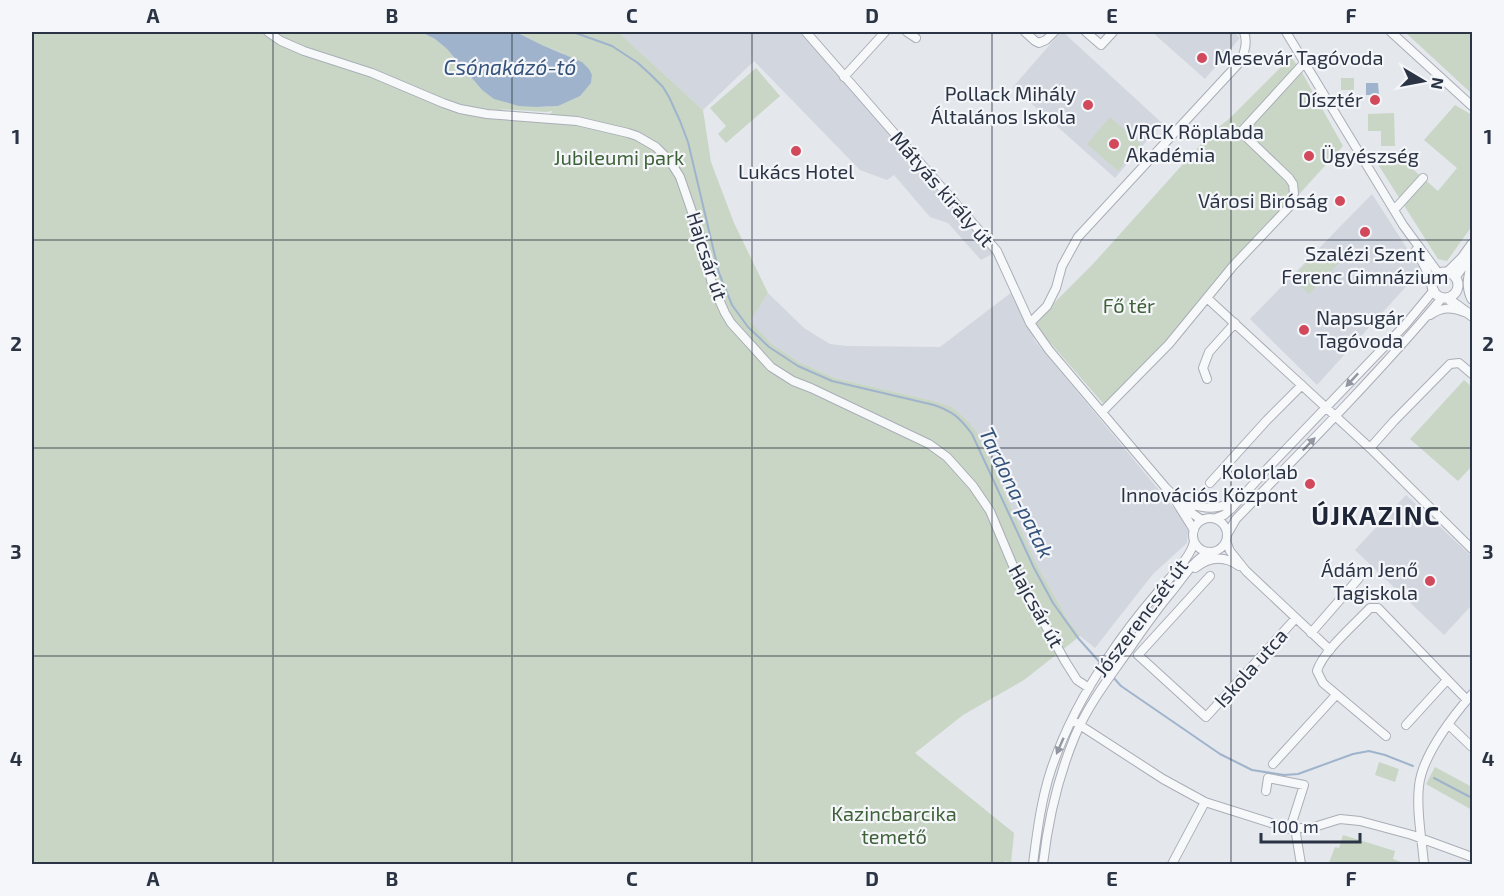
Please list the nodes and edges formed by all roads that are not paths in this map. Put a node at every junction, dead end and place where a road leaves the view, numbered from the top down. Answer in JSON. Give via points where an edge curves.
{"nodes":[{"id":1,"x":268,"y":32,"type":"edge"},
{"id":2,"x":806,"y":32,"type":"edge"},
{"id":3,"x":885,"y":32,"type":"edge"},
{"id":4,"x":907,"y":32,"type":"edge"},
{"id":5,"x":1025,"y":32,"type":"edge"},
{"id":6,"x":1054,"y":32,"type":"edge"},
{"id":7,"x":1086,"y":32,"type":"edge"},
{"id":8,"x":1113,"y":32,"type":"edge"},
{"id":9,"x":1244,"y":32,"type":"edge"},
{"id":10,"x":1286,"y":32,"type":"edge"},
{"id":11,"x":1391,"y":32,"type":"edge"},
{"id":12,"x":916,"y":38,"type":"dead end"},
{"id":13,"x":1305,"y":62,"type":"junction"},
{"id":14,"x":844,"y":76,"type":"junction"},
{"id":15,"x":1473,"y":106,"type":"edge"},
{"id":16,"x":1423,"y":178,"type":"dead end"},
{"id":17,"x":1394,"y":210,"type":"junction"},
{"id":18,"x":1473,"y":244,"type":"edge"},
{"id":19,"x":1473,"y":253,"type":"edge"},
{"id":20,"x":1473,"y":264,"type":"edge"},
{"id":21,"x":1441,"y":280,"type":"junction"},
{"id":22,"x":1457,"y":291,"type":"junction"},
{"id":23,"x":1207,"y":298,"type":"junction"},
{"id":24,"x":1444,"y":298,"type":"junction"},
{"id":25,"x":1473,"y":299,"type":"edge"},
{"id":26,"x":1471,"y":311,"type":"edge"},
{"id":27,"x":1422,"y":322,"type":"junction"},
{"id":28,"x":1030,"y":323,"type":"junction"},
{"id":29,"x":1235,"y":323,"type":"junction"},
{"id":30,"x":1473,"y":374,"type":"edge"},
{"id":31,"x":1207,"y":379,"type":"dead end"},
{"id":32,"x":1302,"y":385,"type":"junction"},
{"id":33,"x":1326,"y":408,"type":"junction"},
{"id":34,"x":1102,"y":412,"type":"junction"},
{"id":35,"x":1336,"y":416,"type":"junction"},
{"id":36,"x":1370,"y":448,"type":"junction"},
{"id":37,"x":1210,"y":483,"type":"dead end"},
{"id":38,"x":1166,"y":488,"type":"junction"},
{"id":39,"x":1246,"y":492,"type":"junction"},
{"id":40,"x":1179,"y":501,"type":"junction"},
{"id":41,"x":1216,"y":519,"type":"junction"},
{"id":42,"x":1202,"y":520,"type":"junction"},
{"id":43,"x":1194,"y":530,"type":"junction"},
{"id":44,"x":1227,"y":537,"type":"junction"},
{"id":45,"x":1194,"y":542,"type":"junction"},
{"id":46,"x":1473,"y":549,"type":"edge"},
{"id":47,"x":1211,"y":552,"type":"junction"},
{"id":48,"x":1233,"y":562,"type":"junction"},
{"id":49,"x":1246,"y":571,"type":"junction"},
{"id":50,"x":1210,"y":576,"type":"dead end"},
{"id":51,"x":1359,"y":578,"type":"dead end"},
{"id":52,"x":1181,"y":581,"type":"junction"},
{"id":53,"x":1296,"y":619,"type":"junction"},
{"id":54,"x":1311,"y":633,"type":"junction"},
{"id":55,"x":1330,"y":650,"type":"junction"},
{"id":56,"x":1447,"y":680,"type":"junction"},
{"id":57,"x":1089,"y":688,"type":"junction"},
{"id":58,"x":1336,"y":695,"type":"junction"},
{"id":59,"x":1470,"y":697,"type":"edge"},
{"id":60,"x":1072,"y":720,"type":"junction"},
{"id":61,"x":1081,"y":724,"type":"junction"},
{"id":62,"x":1448,"y":724,"type":"junction"},
{"id":63,"x":1406,"y":725,"type":"dead end"},
{"id":64,"x":1386,"y":736,"type":"dead end"},
{"id":65,"x":1473,"y":747,"type":"edge"},
{"id":66,"x":1273,"y":764,"type":"dead end"},
{"id":67,"x":1266,"y":791,"type":"dead end"},
{"id":68,"x":1205,"y":801,"type":"junction"},
{"id":69,"x":1292,"y":828,"type":"junction"},
{"id":70,"x":1421,"y":838,"type":"junction"},
{"id":71,"x":1473,"y":856,"type":"edge"},
{"id":72,"x":1033,"y":864,"type":"edge"},
{"id":73,"x":1043,"y":864,"type":"edge"},
{"id":74,"x":1172,"y":864,"type":"edge"},
{"id":75,"x":1301,"y":864,"type":"edge"},
{"id":76,"x":1424,"y":864,"type":"edge"}],
"edges":[{"from":1,"to":57,"type":"street","name":"Hajcsár út","via":[[304,51],[372,73],[443,104],[487,114],[577,121],[628,133],[656,147],[680,177],[712,284],[725,314],[739,333],[771,368],[929,444],[947,457],[990,511],[1014,568],[1065,660],[1077,680]]},
{"from":2,"to":14,"type":"street","name":"Mátyás király út"},
{"from":3,"to":14,"type":"street"},
{"from":4,"to":12,"type":"street"},
{"from":5,"to":6,"type":"street","via":[[1039,43]]},
{"from":7,"to":8,"type":"street","via":[[1101,45]]},
{"from":9,"to":28,"type":"street","via":[[1246,46],[1239,63],[1078,237],[1047,306]]},
{"from":10,"to":13,"type":"street"},
{"from":11,"to":15,"type":"street"},
{"from":13,"to":17,"type":"street"},
{"from":13,"to":23,"type":"street","via":[[1241,132],[1289,178],[1293,184],[1292,202]]},
{"from":14,"to":28,"type":"street","name":"Mátyás király út","via":[[997,250]]},
{"from":16,"to":17,"type":"street"},
{"from":17,"to":21,"type":"street"},
{"from":18,"to":21,"type":"street"},
{"from":19,"to":21,"type":"street"},
{"from":20,"to":25,"type":"street","via":[[1467,285]]},
{"from":21,"to":22,"type":"street","via":[[1458,282]]},
{"from":21,"to":24,"type":"street"},
{"from":21,"to":33,"type":"street","one_way":true,"via":[[1405,325]]},
{"from":22,"to":24,"type":"street"},
{"from":22,"to":26,"type":"street"},
{"from":23,"to":29,"type":"street"},
{"from":23,"to":34,"type":"street","via":[[1169,344]]},
{"from":24,"to":26,"type":"street"},
{"from":24,"to":27,"type":"street"},
{"from":26,"to":27,"type":"street","via":[[1437,310]]},
{"from":27,"to":35,"type":"street"},
{"from":28,"to":34,"type":"street","name":"Mátyás király út"},
{"from":29,"to":31,"type":"street","via":[[1209,352],[1203,368]]},
{"from":29,"to":32,"type":"street"},
{"from":30,"to":36,"type":"street","via":[[1459,363],[1450,364]]},
{"from":32,"to":33,"type":"street"},
{"from":32,"to":37,"type":"street"},
{"from":33,"to":35,"type":"street"},
{"from":33,"to":39,"type":"street"},
{"from":34,"to":38,"type":"street","name":"Mátyás király út"},
{"from":35,"to":36,"type":"street"},
{"from":44,"to":35,"type":"street","one_way":true,"via":[[1236,519]]},
{"from":36,"to":46,"type":"street"},
{"from":38,"to":40,"type":"street","name":"Mátyás király út"},
{"from":38,"to":43,"type":"street"},
{"from":39,"to":40,"type":"street","via":[[1219,507],[1202,508]]},
{"from":39,"to":41,"type":"street","via":[[1231,510]]},
{"from":40,"to":42,"type":"street","name":"Mátyás király út"},
{"from":41,"to":42,"type":"street"},
{"from":41,"to":44,"type":"street","via":[[1224,524]]},
{"from":42,"to":43,"type":"street"},
{"from":43,"to":45,"type":"street"},
{"from":44,"to":47,"type":"street","via":[[1222,547]]},
{"from":44,"to":49,"type":"street","name":"Iskola utca","via":[[1230,551]]},
{"from":45,"to":47,"type":"street"},
{"from":45,"to":57,"type":"street","name":"Jószerencsét út","via":[[1191,553],[1150,601]]},
{"from":47,"to":48,"type":"street"},
{"from":47,"to":52,"type":"street","name":"Jószerencsét út","via":[[1200,557]]},
{"from":48,"to":49,"type":"street"},
{"from":48,"to":52,"type":"street","via":[[1222,558],[1208,560]]},
{"from":49,"to":53,"type":"street","name":"Iskola utca"},
{"from":50,"to":53,"type":"street","name":"Iskola utca","via":[[1138,655],[1206,717]]},
{"from":51,"to":54,"type":"street","name":"Iskola utca"},
{"from":52,"to":61,"type":"street","name":"Jószerencsét út","via":[[1118,664]]},
{"from":53,"to":54,"type":"street","name":"Iskola utca"},
{"from":54,"to":55,"type":"street","name":"Iskola utca"},
{"from":55,"to":56,"type":"street","via":[[1370,608],[1378,608]]},
{"from":55,"to":58,"type":"street","via":[[1317,671]]},
{"from":56,"to":59,"type":"street"},
{"from":56,"to":63,"type":"street"},
{"from":57,"to":60,"type":"street","name":"Jószerencsét út"},
{"from":58,"to":64,"type":"street"},
{"from":58,"to":66,"type":"street"},
{"from":59,"to":62,"type":"street"},
{"from":60,"to":61,"type":"street"},
{"from":60,"to":72,"type":"street","name":"Jószerencsét út","one_way":true,"via":[[1049,776]]},
{"from":61,"to":68,"type":"street","via":[[1163,779]]},
{"from":61,"to":73,"type":"street","name":"Jószerencsét út","via":[[1058,785]]},
{"from":62,"to":65,"type":"street"},
{"from":62,"to":70,"type":"street","via":[[1419,784]]},
{"from":67,"to":69,"type":"street","via":[[1268,778],[1304,785]]},
{"from":68,"to":69,"type":"street"},
{"from":68,"to":74,"type":"street"},
{"from":69,"to":70,"type":"street","via":[[1350,819]]},
{"from":69,"to":75,"type":"street"},
{"from":70,"to":71,"type":"street"},
{"from":70,"to":76,"type":"street"}]}
